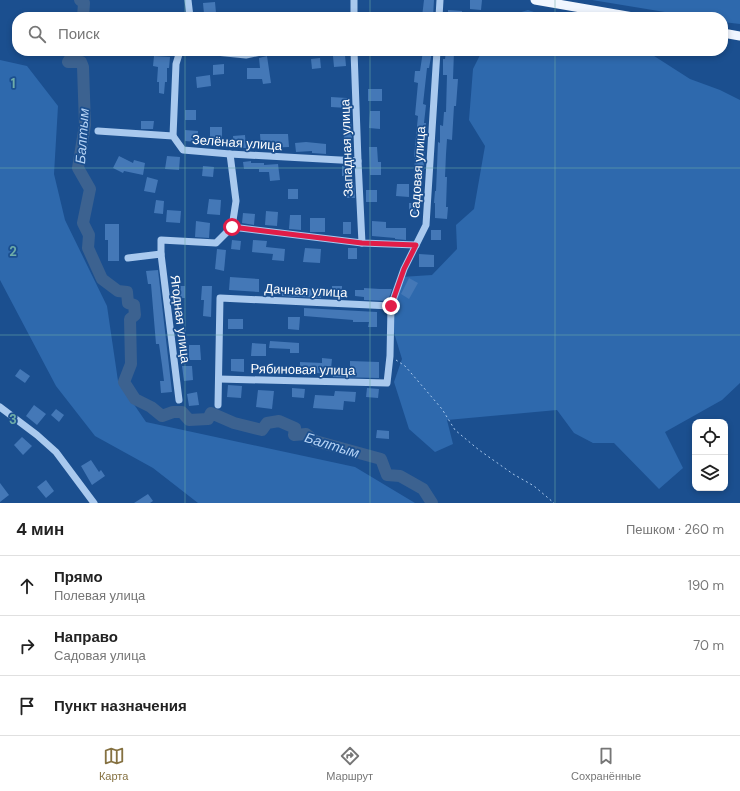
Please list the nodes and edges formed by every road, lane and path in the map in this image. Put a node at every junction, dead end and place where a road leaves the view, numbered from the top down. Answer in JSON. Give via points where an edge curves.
{"nodes":[{"id":1,"x":188,"y":0,"type":"edge"},
{"id":2,"x":354,"y":0,"type":"edge"},
{"id":3,"x":440,"y":0,"type":"edge"},
{"id":4,"x":535,"y":0,"type":"edge"},
{"id":5,"x":189,"y":12,"type":"edge"},
{"id":6,"x":354,"y":12,"type":"edge"},
{"id":7,"x":439,"y":12,"type":"edge"},
{"id":8,"x":604,"y":12,"type":"edge"},
{"id":9,"x":728,"y":34,"type":"edge"},
{"id":10,"x":740,"y":36,"type":"edge"},
{"id":11,"x":178,"y":56,"type":"edge"},
{"id":12,"x":354,"y":56,"type":"edge"},
{"id":13,"x":437,"y":56,"type":"edge"},
{"id":14,"x":98,"y":131,"type":"dead end"},
{"id":15,"x":173,"y":136,"type":"junction"},
{"id":16,"x":230,"y":154,"type":"junction"},
{"id":17,"x":358,"y":161,"type":"junction"},
{"id":18,"x":232,"y":227,"type":"junction"},
{"id":19,"x":362,"y":243,"type":"junction"},
{"id":20,"x":416,"y":245,"type":"junction"},
{"id":21,"x":161,"y":254,"type":"junction"},
{"id":22,"x":128,"y":258,"type":"dead end"},
{"id":23,"x":391,"y":306,"type":"junction"},
{"id":24,"x":390,"y":356,"type":"junction"},
{"id":25,"x":219,"y":379,"type":"junction"},
{"id":26,"x":387,"y":383,"type":"joint"},
{"id":27,"x":179,"y":400,"type":"dead end"},
{"id":28,"x":218,"y":405,"type":"dead end"},
{"id":29,"x":0,"y":407,"type":"edge"},
{"id":30,"x":94,"y":503,"type":"edge"},
{"id":31,"x":554,"y":503,"type":"edge"}],
"edges":[{"from":1,"to":5,"type":"street"},
{"from":2,"to":6,"type":"street"},
{"from":3,"to":7,"type":"street"},
{"from":4,"to":8,"type":"main road"},
{"from":9,"to":10,"type":"main road"},
{"from":11,"to":15,"type":"street"},
{"from":12,"to":17,"type":"street","name":"Западная улица"},
{"from":13,"to":20,"type":"street","name":"Садовая улица","via":[[426,225]]},
{"from":14,"to":15,"type":"street","name":"Зелёная улица"},
{"from":15,"to":16,"type":"street","name":"Зелёная улица","via":[[183,150]]},
{"from":16,"to":17,"type":"street","name":"Зелёная улица"},
{"from":16,"to":18,"type":"street","via":[[236,200]]},
{"from":17,"to":19,"type":"street","name":"Западная улица"},
{"from":18,"to":19,"type":"street"},
{"from":18,"to":21,"type":"street","name":"Ягодная улица","via":[[216,243],[161,240]]},
{"from":19,"to":20,"type":"street"},
{"from":20,"to":23,"type":"street","name":"Садовая улица","via":[[404,269]]},
{"from":21,"to":22,"type":"street"},
{"from":21,"to":27,"type":"street","name":"Ягодная улица"},
{"from":23,"to":24,"type":"street","name":"Садовая улица"},
{"from":23,"to":25,"type":"street","name":"Дачная улица","via":[[220,298]]},
{"from":24,"to":26,"type":"street","name":"Садовая улица"},
{"from":24,"to":31,"type":"path","via":[[405,366],[442,409],[455,430]]},
{"from":25,"to":26,"type":"street","name":"Рябиновая улица"},
{"from":25,"to":28,"type":"street"},
{"from":29,"to":30,"type":"street","via":[[56,452]]}]}
